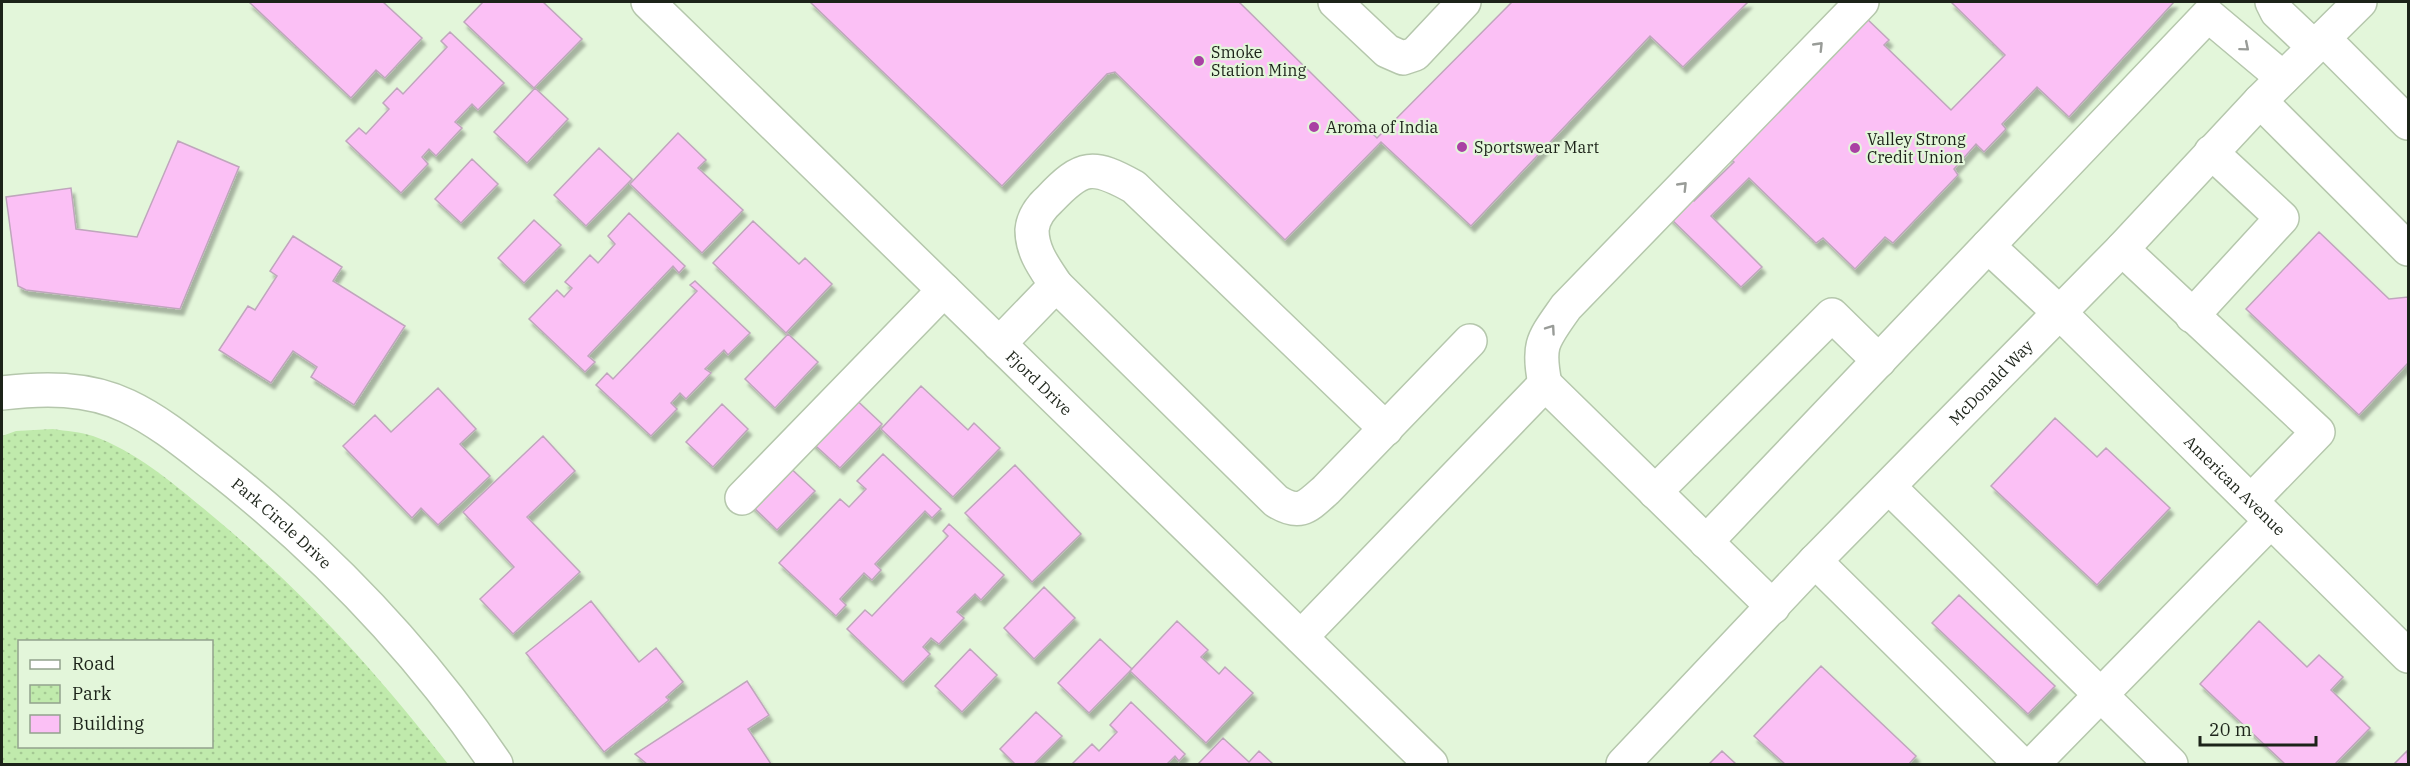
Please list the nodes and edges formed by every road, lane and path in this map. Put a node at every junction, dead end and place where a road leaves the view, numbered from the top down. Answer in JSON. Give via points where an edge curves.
{"nodes":[{"id":1,"x":648,"y":2,"type":"edge"},
{"id":2,"x":1335,"y":2,"type":"edge"},
{"id":3,"x":1464,"y":2,"type":"edge"},
{"id":4,"x":1862,"y":2,"type":"edge"},
{"id":5,"x":2272,"y":2,"type":"edge"},
{"id":6,"x":2360,"y":2,"type":"edge"},
{"id":7,"x":2319,"y":43,"type":"junction"},
{"id":8,"x":2283,"y":78,"type":"junction"},
{"id":9,"x":2260,"y":101,"type":"junction"},
{"id":10,"x":2409,"y":123,"type":"edge"},
{"id":11,"x":2211,"y":152,"type":"junction"},
{"id":12,"x":1988,"y":246,"type":"junction"},
{"id":13,"x":2122,"y":249,"type":"junction"},
{"id":14,"x":2409,"y":249,"type":"edge"},
{"id":15,"x":1056,"y":285,"type":"junction"},
{"id":16,"x":944,"y":290,"type":"junction"},
{"id":17,"x":2060,"y":313,"type":"junction"},
{"id":18,"x":2192,"y":316,"type":"junction"},
{"id":19,"x":1470,"y":341,"type":"dead end"},
{"id":20,"x":999,"y":344,"type":"junction"},
{"id":21,"x":1879,"y":361,"type":"junction"},
{"id":22,"x":1545,"y":384,"type":"junction"},
{"id":23,"x":2,"y":393,"type":"edge"},
{"id":24,"x":1386,"y":429,"type":"junction"},
{"id":25,"x":1889,"y":487,"type":"junction"},
{"id":26,"x":1655,"y":492,"type":"junction"},
{"id":27,"x":742,"y":498,"type":"dead end"},
{"id":28,"x":2261,"y":511,"type":"junction"},
{"id":29,"x":1706,"y":542,"type":"junction"},
{"id":30,"x":1815,"y":561,"type":"junction"},
{"id":31,"x":1773,"y":607,"type":"junction"},
{"id":32,"x":1301,"y":638,"type":"junction"},
{"id":33,"x":2409,"y":656,"type":"edge"},
{"id":34,"x":2100,"y":695,"type":"junction"},
{"id":35,"x":496,"y":765,"type":"edge"},
{"id":36,"x":1431,"y":765,"type":"edge"},
{"id":37,"x":1623,"y":765,"type":"edge"},
{"id":38,"x":2021,"y":765,"type":"edge"},
{"id":39,"x":2032,"y":765,"type":"edge"},
{"id":40,"x":2171,"y":765,"type":"edge"}],
"edges":[{"from":1,"to":16,"type":"street","name":"Fjord Drive"},
{"from":2,"to":3,"type":"street","via":[[1387,51],[1403,58],[1414,54]]},
{"from":22,"to":4,"type":"street","one_way":true,"via":[[1540,357],[1544,340],[1566,308]]},
{"from":5,"to":7,"type":"street","via":[[2277,12]]},
{"from":6,"to":7,"type":"street","name":"McDonald Way"},
{"from":7,"to":8,"type":"street","name":"McDonald Way"},
{"from":7,"to":10,"type":"street"},
{"from":8,"to":9,"type":"street","name":"McDonald Way"},
{"from":12,"to":8,"type":"street","one_way":true,"via":[[2208,15]]},
{"from":9,"to":11,"type":"street","name":"McDonald Way"},
{"from":9,"to":14,"type":"street"},
{"from":11,"to":13,"type":"street","name":"McDonald Way"},
{"from":11,"to":18,"type":"street","via":[[2282,218]]},
{"from":12,"to":17,"type":"street","name":"American Avenue"},
{"from":12,"to":21,"type":"street"},
{"from":13,"to":17,"type":"street","name":"McDonald Way"},
{"from":13,"to":18,"type":"street"},
{"from":15,"to":20,"type":"street"},
{"from":15,"to":24,"type":"street","via":[[1276,501],[1290,510],[1306,508]]},
{"from":15,"to":24,"type":"street","via":[[1036,254],[1032,229],[1039,210],[1067,180],[1083,172],[1108,172],[1134,187]]},
{"from":16,"to":20,"type":"street","name":"Fjord Drive"},
{"from":16,"to":27,"type":"street"},
{"from":17,"to":25,"type":"street","name":"McDonald Way"},
{"from":17,"to":28,"type":"street","name":"American Avenue"},
{"from":18,"to":28,"type":"street","via":[[2318,432]]},
{"from":19,"to":24,"type":"street"},
{"from":20,"to":32,"type":"street","name":"Fjord Drive"},
{"from":21,"to":26,"type":"street","via":[[1832,315]]},
{"from":21,"to":29,"type":"street"},
{"from":22,"to":26,"type":"street"},
{"from":22,"to":32,"type":"street"},
{"from":23,"to":35,"type":"street","name":"Park Circle Drive","via":[[39,389],[79,392],[125,405],[167,428],[258,500],[329,566],[413,655]]},
{"from":25,"to":30,"type":"street","name":"McDonald Way"},
{"from":25,"to":34,"type":"street"},
{"from":26,"to":29,"type":"street"},
{"from":28,"to":33,"type":"street","name":"American Avenue"},
{"from":28,"to":34,"type":"street"},
{"from":29,"to":31,"type":"street"},
{"from":30,"to":31,"type":"street","name":"McDonald Way"},
{"from":30,"to":38,"type":"street"},
{"from":31,"to":37,"type":"street","name":"McDonald Way"},
{"from":32,"to":36,"type":"street","name":"Fjord Drive"},
{"from":34,"to":39,"type":"street"},
{"from":34,"to":40,"type":"street"}]}
